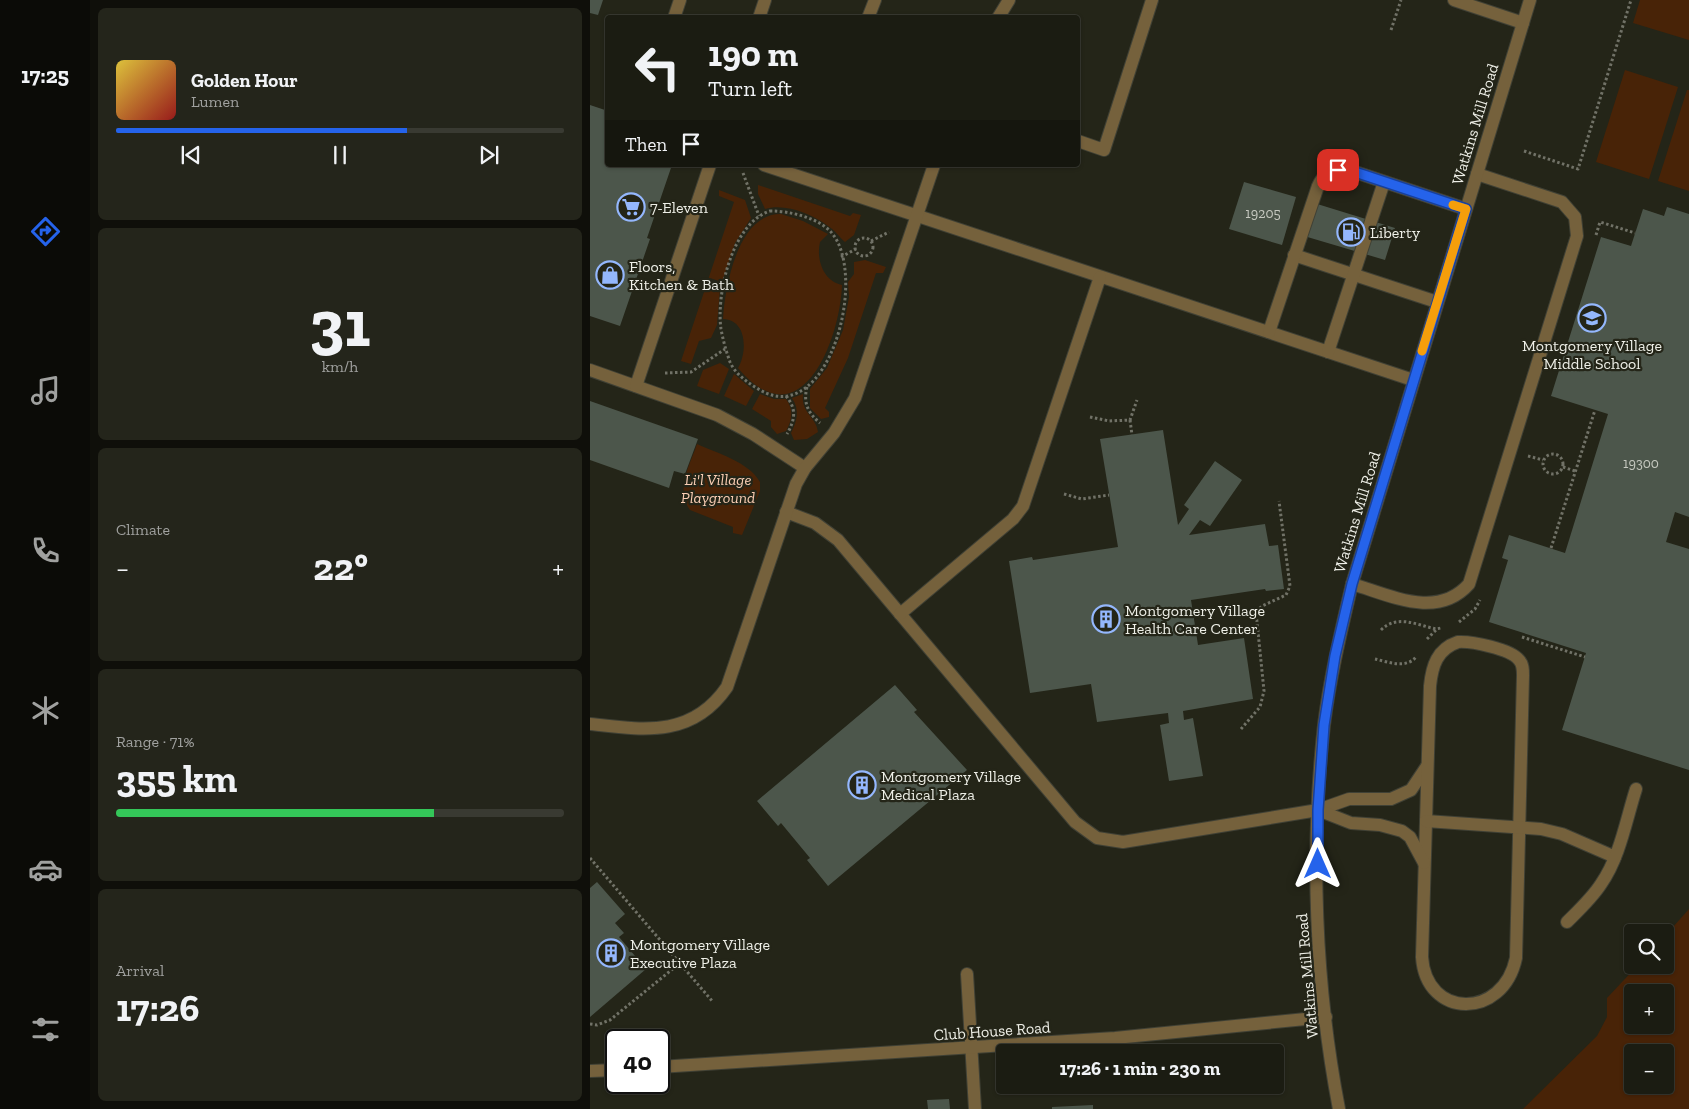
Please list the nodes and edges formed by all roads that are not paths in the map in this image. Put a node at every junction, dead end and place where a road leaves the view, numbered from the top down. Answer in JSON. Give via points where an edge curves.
{"nodes":[{"id":1,"x":680,"y":0,"type":"edge"},
{"id":2,"x":765,"y":0,"type":"edge"},
{"id":3,"x":875,"y":0,"type":"edge"},
{"id":4,"x":1009,"y":0,"type":"edge"},
{"id":5,"x":1152,"y":0,"type":"edge"},
{"id":6,"x":1454,"y":0,"type":"edge"},
{"id":7,"x":1530,"y":0,"type":"edge"},
{"id":8,"x":675,"y":15,"type":"edge"},
{"id":9,"x":761,"y":15,"type":"edge"},
{"id":10,"x":869,"y":15,"type":"edge"},
{"id":11,"x":1000,"y":15,"type":"edge"},
{"id":12,"x":1523,"y":23,"type":"junction"},
{"id":13,"x":1080,"y":142,"type":"edge"},
{"id":14,"x":709,"y":167,"type":"edge"},
{"id":15,"x":770,"y":167,"type":"edge"},
{"id":16,"x":933,"y":167,"type":"edge"},
{"id":17,"x":1477,"y":174,"type":"junction"},
{"id":18,"x":1384,"y":182,"type":"junction"},
{"id":19,"x":1466,"y":209,"type":"junction"},
{"id":20,"x":916,"y":215,"type":"junction"},
{"id":21,"x":1294,"y":255,"type":"junction"},
{"id":22,"x":1353,"y":274,"type":"junction"},
{"id":23,"x":1100,"y":276,"type":"junction"},
{"id":24,"x":1437,"y":302,"type":"junction"},
{"id":25,"x":1269,"y":332,"type":"junction"},
{"id":26,"x":1328,"y":352,"type":"junction"},
{"id":27,"x":590,"y":370,"type":"edge"},
{"id":28,"x":1413,"y":380,"type":"junction"},
{"id":29,"x":636,"y":386,"type":"junction"},
{"id":30,"x":805,"y":468,"type":"junction"},
{"id":31,"x":786,"y":512,"type":"junction"},
{"id":32,"x":1352,"y":584,"type":"junction"},
{"id":33,"x":900,"y":614,"type":"junction"},
{"id":34,"x":590,"y":724,"type":"edge"},
{"id":35,"x":1428,"y":764,"type":"junction"},
{"id":36,"x":1636,"y":789,"type":"dead end"},
{"id":37,"x":1318,"y":810,"type":"junction"},
{"id":38,"x":1426,"y":822,"type":"junction"},
{"id":39,"x":1520,"y":826,"type":"junction"},
{"id":40,"x":1615,"y":857,"type":"junction"},
{"id":41,"x":1425,"y":864,"type":"junction"},
{"id":42,"x":1567,"y":922,"type":"dead end"},
{"id":43,"x":967,"y":974,"type":"dead end"},
{"id":44,"x":1326,"y":1018,"type":"junction"},
{"id":45,"x":971,"y":1049,"type":"junction"},
{"id":46,"x":670,"y":1066,"type":"edge"},
{"id":47,"x":605,"y":1070,"type":"edge"},
{"id":48,"x":590,"y":1071,"type":"edge"},
{"id":49,"x":975,"y":1109,"type":"edge"},
{"id":50,"x":1339,"y":1109,"type":"edge"}],
"edges":[{"from":1,"to":8,"type":"street"},
{"from":2,"to":9,"type":"street"},
{"from":3,"to":10,"type":"street"},
{"from":4,"to":11,"type":"street"},
{"from":5,"to":13,"type":"street","via":[[1104,150]]},
{"from":6,"to":12,"type":"street"},
{"from":7,"to":12,"type":"street","name":"Watkins Mill Road"},
{"from":12,"to":17,"type":"street","name":"Watkins Mill Road"},
{"from":14,"to":29,"type":"street"},
{"from":15,"to":20,"type":"street"},
{"from":16,"to":20,"type":"street"},
{"from":17,"to":19,"type":"street","name":"Watkins Mill Road"},
{"from":17,"to":32,"type":"street","via":[[1562,202],[1575,217],[1577,236],[1469,584],[1450,599],[1432,604]]},
{"from":18,"to":19,"type":"street"},
{"from":18,"to":21,"type":"street","via":[[1344,170],[1334,170],[1325,175],[1318,186]]},
{"from":18,"to":22,"type":"street"},
{"from":19,"to":24,"type":"street","name":"Watkins Mill Road"},
{"from":20,"to":23,"type":"street"},
{"from":20,"to":30,"type":"street","via":[[855,398],[834,433]]},
{"from":21,"to":22,"type":"street"},
{"from":21,"to":25,"type":"street"},
{"from":22,"to":24,"type":"street"},
{"from":22,"to":26,"type":"street"},
{"from":23,"to":25,"type":"street"},
{"from":23,"to":33,"type":"street","via":[[1023,506],[1013,520]]},
{"from":24,"to":28,"type":"street","name":"Watkins Mill Road"},
{"from":25,"to":26,"type":"street"},
{"from":26,"to":28,"type":"street"},
{"from":27,"to":29,"type":"street"},
{"from":28,"to":32,"type":"street","name":"Watkins Mill Road"},
{"from":29,"to":30,"type":"street","via":[[736,424]]},
{"from":30,"to":31,"type":"street"},
{"from":31,"to":33,"type":"street","via":[[815,523],[838,540]]},
{"from":31,"to":34,"type":"street","via":[[732,676],[715,702],[692,719],[664,728],[636,730]]},
{"from":32,"to":37,"type":"street","name":"Watkins Mill Road","via":[[1327,708]]},
{"from":33,"to":37,"type":"street","via":[[1075,822],[1096,838],[1123,842]]},
{"from":35,"to":37,"type":"street","via":[[1417,783],[1402,796],[1349,799]]},
{"from":35,"to":38,"type":"street"},
{"from":35,"to":39,"type":"street","via":[[1431,676],[1442,650],[1463,642],[1517,657],[1524,675]]},
{"from":36,"to":40,"type":"street"},
{"from":37,"to":41,"type":"street","via":[[1350,823],[1386,826],[1402,831],[1410,837]]},
{"from":37,"to":44,"type":"street","name":"Watkins Mill Road","via":[[1318,919]]},
{"from":38,"to":39,"type":"street"},
{"from":38,"to":41,"type":"street"},
{"from":39,"to":40,"type":"street","via":[[1562,834]]},
{"from":39,"to":41,"type":"street","via":[[1516,958],[1507,983],[1485,1000],[1462,1003],[1450,1000],[1440,996],[1426,979],[1422,957]]},
{"from":40,"to":42,"type":"street","via":[[1601,884]]},
{"from":43,"to":45,"type":"street"},
{"from":44,"to":45,"type":"street","name":"Club House Road"},
{"from":44,"to":50,"type":"street","name":"Watkins Mill Road"},
{"from":45,"to":46,"type":"street","name":"Club House Road"},
{"from":45,"to":49,"type":"street"},
{"from":47,"to":48,"type":"street"}]}
